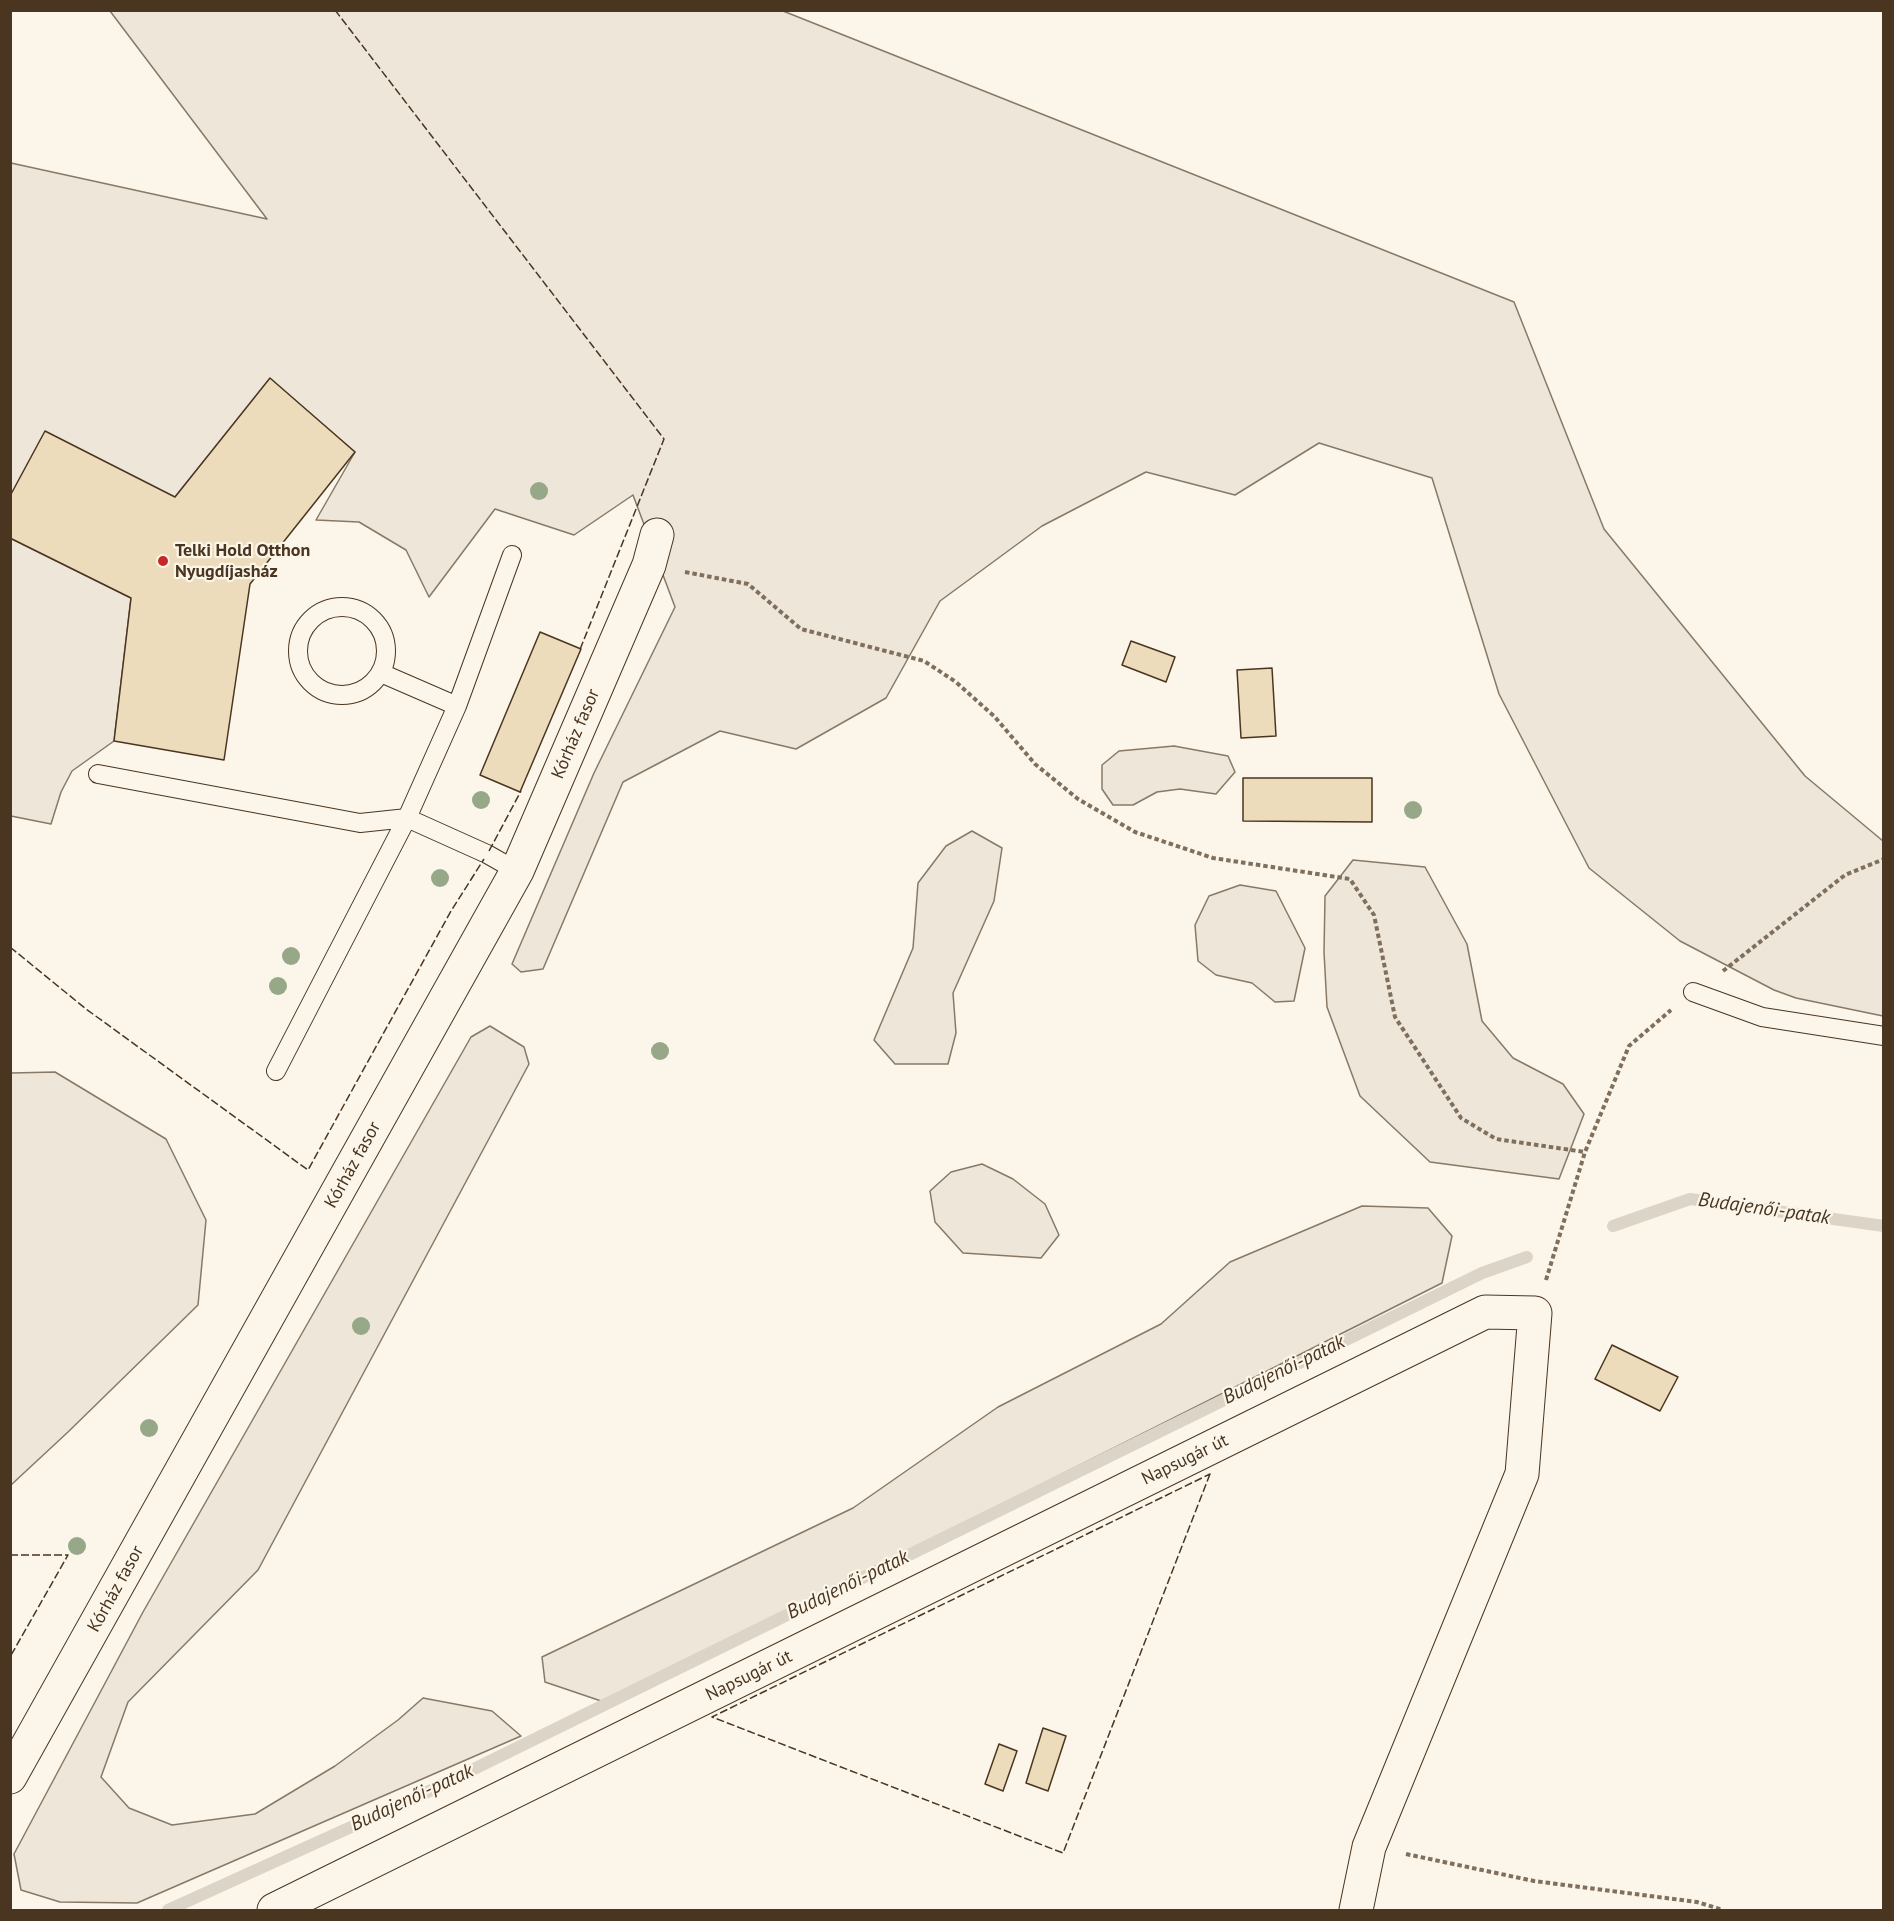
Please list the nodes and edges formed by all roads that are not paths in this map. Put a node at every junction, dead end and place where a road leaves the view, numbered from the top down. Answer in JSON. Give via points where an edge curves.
{"nodes":[{"id":1,"x":653,"y":550,"type":"road end"},
{"id":2,"x":512,"y":555,"type":"dead end"},
{"id":3,"x":381,"y":673,"type":"junction"},
{"id":4,"x":457,"y":706,"type":"junction"},
{"id":5,"x":98,"y":774,"type":"dead end"},
{"id":6,"x":407,"y":818,"type":"junction"},
{"id":7,"x":517,"y":871,"type":"junction"},
{"id":8,"x":1692,"y":992,"type":"road end"},
{"id":9,"x":1884,"y":1036,"type":"edge"},
{"id":10,"x":276,"y":1071,"type":"dead end"},
{"id":11,"x":10,"y":1777,"type":"edge"},
{"id":12,"x":274,"y":1911,"type":"edge"},
{"id":13,"x":1356,"y":1911,"type":"edge"}],
"edges":[{"from":1,"to":7,"type":"street","name":"Kórház fasor"},
{"from":2,"to":4,"type":"lane"},
{"from":3,"to":3,"type":"lane","via":[[386,658],[381,629],[372,617],[358,609],[344,606],[315,615],[298,639],[300,667],[318,689],[346,696],[360,692]]},
{"from":3,"to":4,"type":"lane"},
{"from":4,"to":6,"type":"lane"},
{"from":5,"to":6,"type":"lane","via":[[360,823]]},
{"from":6,"to":7,"type":"lane"},
{"from":6,"to":10,"type":"lane"},
{"from":7,"to":11,"type":"street","name":"Kórház fasor"},
{"from":8,"to":9,"type":"lane","via":[[1762,1017]]},
{"from":12,"to":13,"type":"street","name":"Napsugár út","via":[[1485,1311],[1535,1313],[1522,1473],[1369,1847]]}]}
